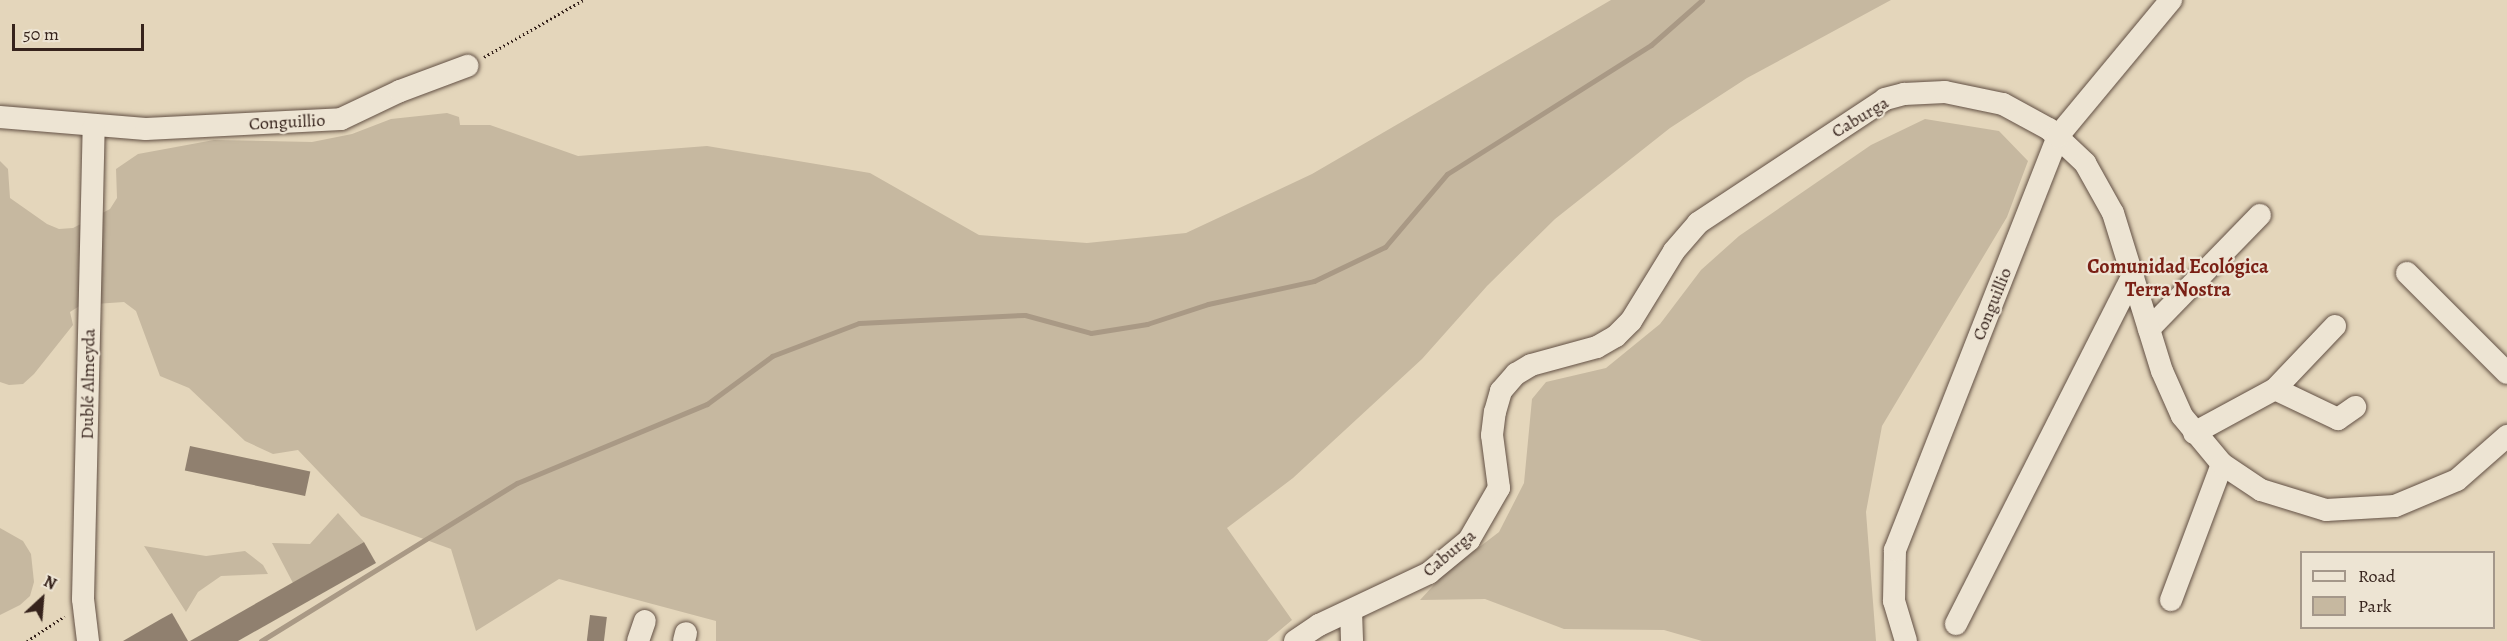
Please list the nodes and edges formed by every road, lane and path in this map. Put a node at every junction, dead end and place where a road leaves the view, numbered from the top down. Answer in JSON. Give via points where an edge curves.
{"nodes":[{"id":1,"x":583,"y":0,"type":"edge"},
{"id":2,"x":2170,"y":0,"type":"edge"},
{"id":3,"x":467,"y":66,"type":"joint"},
{"id":4,"x":0,"y":117,"type":"edge"},
{"id":5,"x":94,"y":127,"type":"junction"},
{"id":6,"x":2058,"y":136,"type":"junction"},
{"id":7,"x":2260,"y":215,"type":"dead end"},
{"id":8,"x":2407,"y":273,"type":"dead end"},
{"id":9,"x":2133,"y":275,"type":"junction"},
{"id":10,"x":2335,"y":326,"type":"dead end"},
{"id":11,"x":2149,"y":329,"type":"junction"},
{"id":12,"x":2507,"y":373,"type":"edge"},
{"id":13,"x":2275,"y":389,"type":"junction"},
{"id":14,"x":2355,"y":407,"type":"dead end"},
{"id":15,"x":2194,"y":434,"type":"junction"},
{"id":16,"x":2507,"y":436,"type":"edge"},
{"id":17,"x":2222,"y":464,"type":"junction"},
{"id":18,"x":2171,"y":600,"type":"dead end"},
{"id":19,"x":83,"y":604,"type":"junction"},
{"id":20,"x":1351,"y":611,"type":"junction"},
{"id":21,"x":1956,"y":624,"type":"dead end"},
{"id":22,"x":27,"y":641,"type":"edge"},
{"id":23,"x":88,"y":641,"type":"edge"},
{"id":24,"x":1295,"y":641,"type":"edge"},
{"id":25,"x":1352,"y":641,"type":"edge"},
{"id":26,"x":1906,"y":641,"type":"edge"}],
"edges":[{"from":1,"to":3,"type":"path"},
{"from":2,"to":6,"type":"street","name":"Conguillio"},
{"from":3,"to":5,"type":"street","name":"Conguillio","via":[[341,119],[146,129]]},
{"from":4,"to":5,"type":"street","name":"Conguillio"},
{"from":5,"to":19,"type":"street","name":"Dublé Almeyda"},
{"from":6,"to":9,"type":"street","name":"Caburga","via":[[2085,163],[2106,195]]},
{"from":6,"to":20,"type":"street","name":"Caburga","via":[[2022,112],[1965,94],[1924,92],[1885,99],[1698,223],[1674,251],[1631,321],[1616,336],[1597,347],[1531,365],[1508,382],[1497,401],[1492,435],[1498,488],[1470,540],[1429,573]]},
{"from":6,"to":26,"type":"street","name":"Conguillio","via":[[1894,550],[1894,601]]},
{"from":7,"to":11,"type":"street"},
{"from":8,"to":12,"type":"street"},
{"from":9,"to":11,"type":"street","name":"Caburga"},
{"from":9,"to":21,"type":"street"},
{"from":10,"to":13,"type":"street"},
{"from":11,"to":15,"type":"street","name":"Caburga","via":[[2166,380]]},
{"from":13,"to":14,"type":"street","via":[[2338,419]]},
{"from":13,"to":15,"type":"street"},
{"from":15,"to":17,"type":"street","name":"Caburga"},
{"from":16,"to":17,"type":"street","name":"Caburga","via":[[2457,480],[2438,491],[2372,510],[2304,506],[2261,490]]},
{"from":17,"to":18,"type":"street"},
{"from":19,"to":22,"type":"path"},
{"from":19,"to":23,"type":"street","name":"Dublé Almeyda"},
{"from":20,"to":24,"type":"street","name":"Caburga"},
{"from":20,"to":25,"type":"street"}]}
